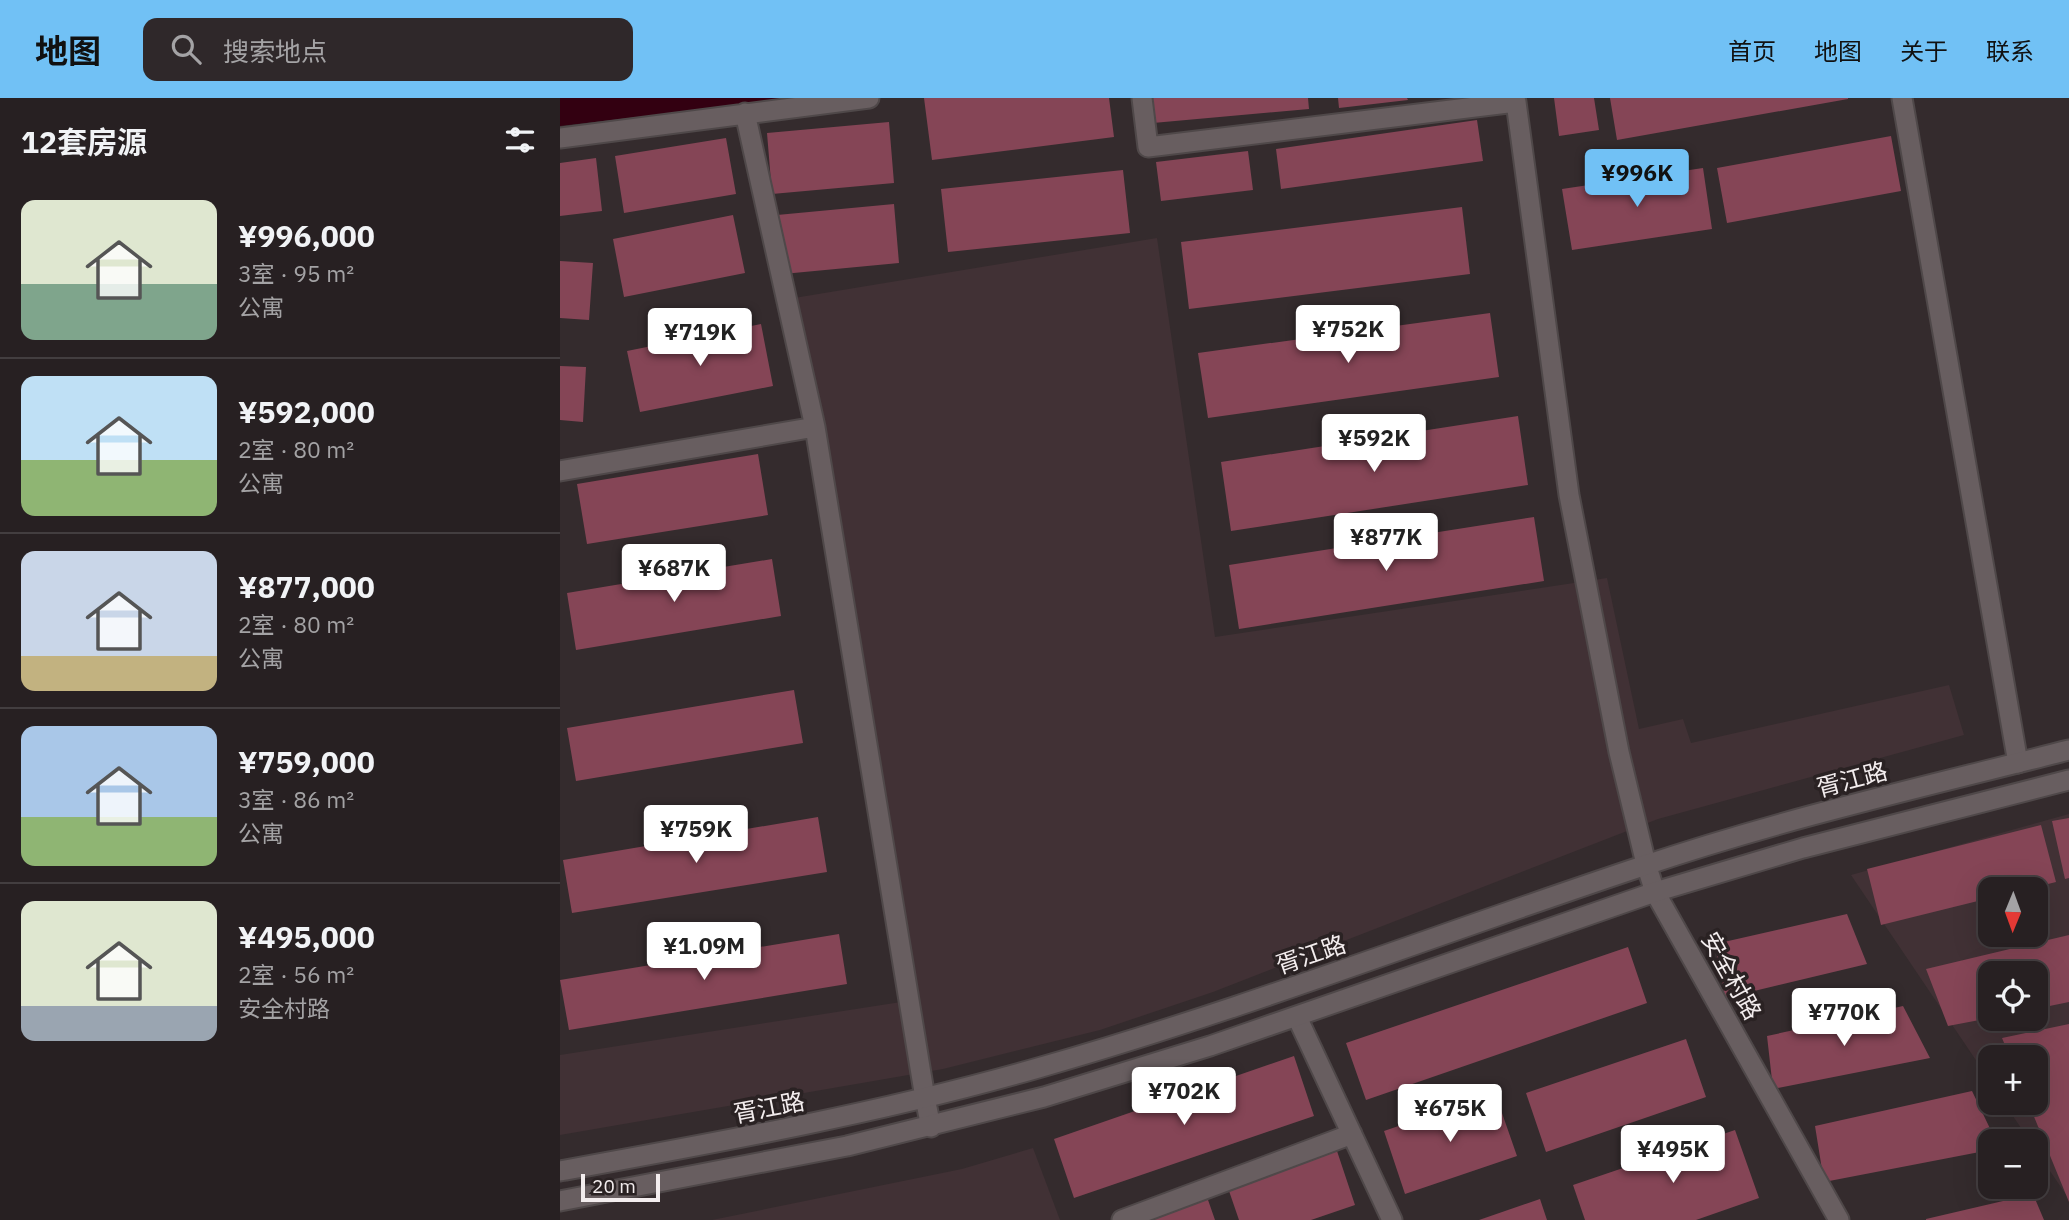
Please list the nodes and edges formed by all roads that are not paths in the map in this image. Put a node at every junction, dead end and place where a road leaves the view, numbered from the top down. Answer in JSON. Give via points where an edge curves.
{"nodes":[{"id":1,"x":869,"y":98,"type":"edge"},
{"id":2,"x":1142,"y":98,"type":"edge"},
{"id":3,"x":1902,"y":98,"type":"edge"},
{"id":4,"x":745,"y":113,"type":"junction"},
{"id":5,"x":560,"y":138,"type":"edge"},
{"id":6,"x":815,"y":427,"type":"junction"},
{"id":7,"x":560,"y":471,"type":"edge"},
{"id":8,"x":2069,"y":750,"type":"edge"},
{"id":9,"x":2018,"y":763,"type":"junction"},
{"id":10,"x":2069,"y":780,"type":"edge"},
{"id":11,"x":1646,"y":864,"type":"junction"},
{"id":12,"x":1655,"y":892,"type":"junction"},
{"id":13,"x":1297,"y":1017,"type":"junction"},
{"id":14,"x":925,"y":1098,"type":"junction"},
{"id":15,"x":932,"y":1127,"type":"junction"},
{"id":16,"x":1352,"y":1134,"type":"junction"},
{"id":17,"x":560,"y":1171,"type":"edge"},
{"id":18,"x":560,"y":1201,"type":"edge"},
{"id":19,"x":1122,"y":1220,"type":"edge"},
{"id":20,"x":1392,"y":1220,"type":"edge"},
{"id":21,"x":1839,"y":1220,"type":"edge"}],
"edges":[{"from":1,"to":4,"type":"street"},
{"from":2,"to":11,"type":"street","name":"安全村路","via":[[1148,147],[1516,102],[1569,495],[1619,752]]},
{"from":3,"to":9,"type":"street"},
{"from":4,"to":5,"type":"street"},
{"from":4,"to":6,"type":"street"},
{"from":6,"to":7,"type":"street"},
{"from":6,"to":14,"type":"street"},
{"from":8,"to":9,"type":"street","name":"胥江路"},
{"from":9,"to":11,"type":"street","name":"胥江路"},
{"from":10,"to":12,"type":"street","via":[[1803,848]]},
{"from":11,"to":12,"type":"street","name":"安全村路"},
{"from":11,"to":14,"type":"street","name":"胥江路","via":[[1201,1018]]},
{"from":12,"to":13,"type":"street"},
{"from":12,"to":21,"type":"street","name":"安全村路"},
{"from":13,"to":15,"type":"street","via":[[1114,1076]]},
{"from":13,"to":16,"type":"street"},
{"from":14,"to":15,"type":"street"},
{"from":14,"to":17,"type":"street","name":"胥江路","via":[[781,1131]]},
{"from":15,"to":18,"type":"street"},
{"from":16,"to":19,"type":"street"},
{"from":16,"to":20,"type":"street"}]}
